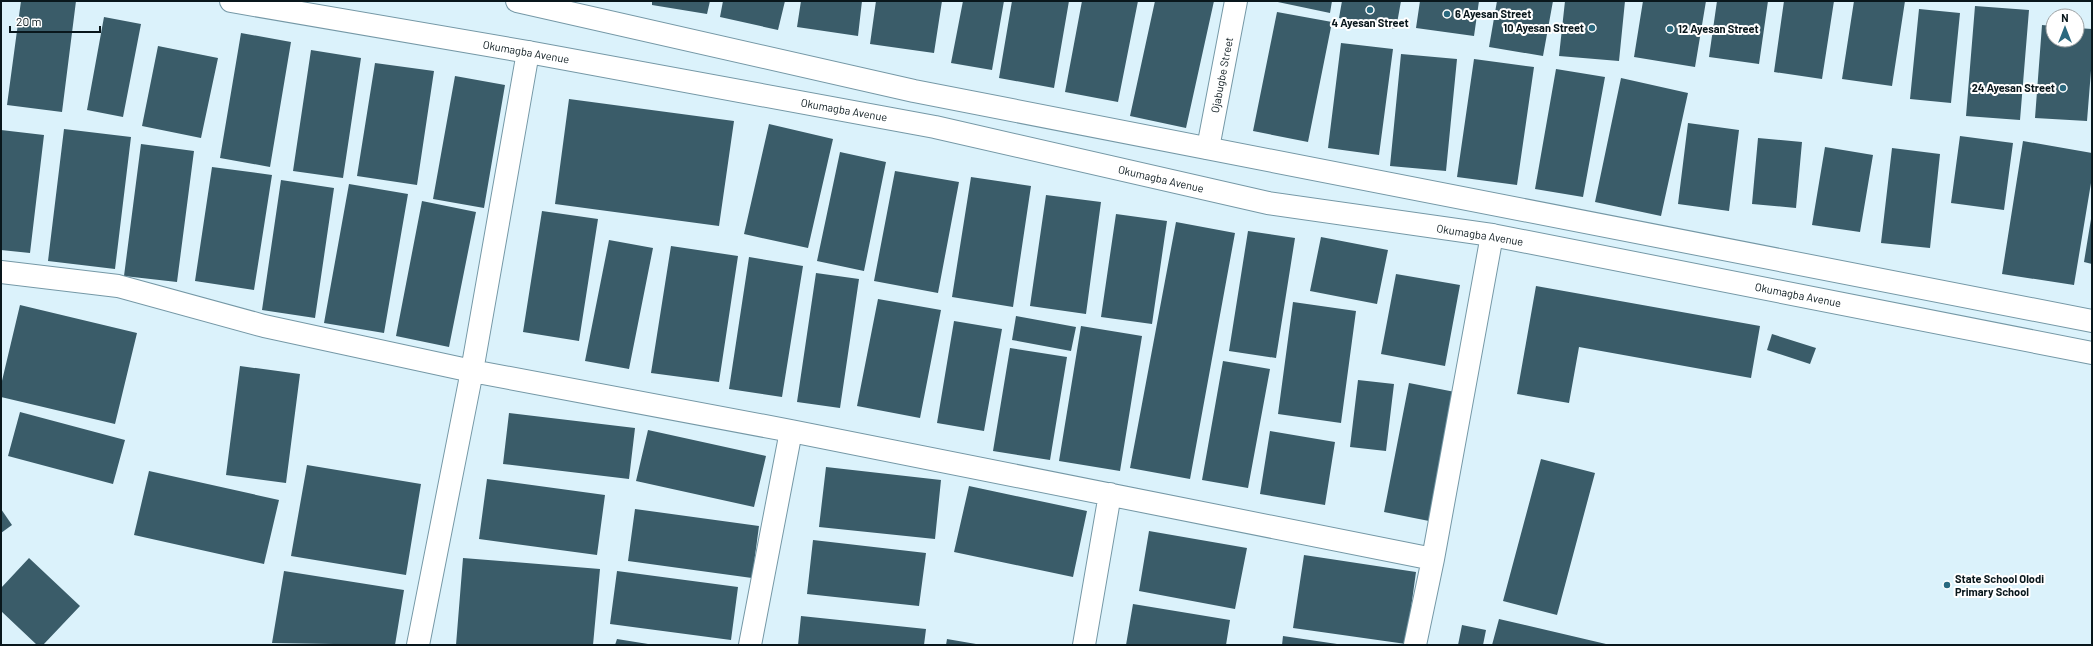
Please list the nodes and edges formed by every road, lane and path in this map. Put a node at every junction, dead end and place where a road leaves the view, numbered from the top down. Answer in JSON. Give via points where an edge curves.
{"nodes":[{"id":1,"x":231,"y":1,"type":"edge"},
{"id":2,"x":517,"y":1,"type":"edge"},
{"id":3,"x":1236,"y":1,"type":"edge"},
{"id":4,"x":528,"y":52,"type":"junction"},
{"id":5,"x":1208,"y":148,"type":"junction"},
{"id":6,"x":1492,"y":235,"type":"junction"},
{"id":7,"x":1,"y":272,"type":"edge"},
{"id":8,"x":2092,"y":321,"type":"edge"},
{"id":9,"x":2092,"y":353,"type":"edge"},
{"id":10,"x":472,"y":371,"type":"junction"},
{"id":11,"x":791,"y":430,"type":"junction"},
{"id":12,"x":1110,"y":494,"type":"junction"},
{"id":13,"x":1433,"y":559,"type":"junction"},
{"id":14,"x":418,"y":645,"type":"edge"},
{"id":15,"x":750,"y":645,"type":"edge"},
{"id":16,"x":1084,"y":645,"type":"edge"},
{"id":17,"x":1416,"y":645,"type":"edge"}],
"edges":[{"from":1,"to":4,"type":"main road","name":"Okumagba Avenue"},
{"from":2,"to":5,"type":"main road","via":[[914,91]]},
{"from":3,"to":5,"type":"main road","name":"Ojabugbe Street"},
{"from":4,"to":6,"type":"main road","name":"Okumagba Avenue","via":[[935,127],[1268,203]]},
{"from":4,"to":10,"type":"main road"},
{"from":5,"to":8,"type":"main road"},
{"from":6,"to":9,"type":"main road","name":"Okumagba Avenue"},
{"from":6,"to":13,"type":"main road"},
{"from":7,"to":10,"type":"main road","via":[[118,286],[264,326]]},
{"from":10,"to":11,"type":"main road"},
{"from":10,"to":14,"type":"main road"},
{"from":11,"to":12,"type":"main road"},
{"from":11,"to":15,"type":"main road"},
{"from":12,"to":13,"type":"main road"},
{"from":12,"to":16,"type":"main road"},
{"from":13,"to":17,"type":"main road"}]}
